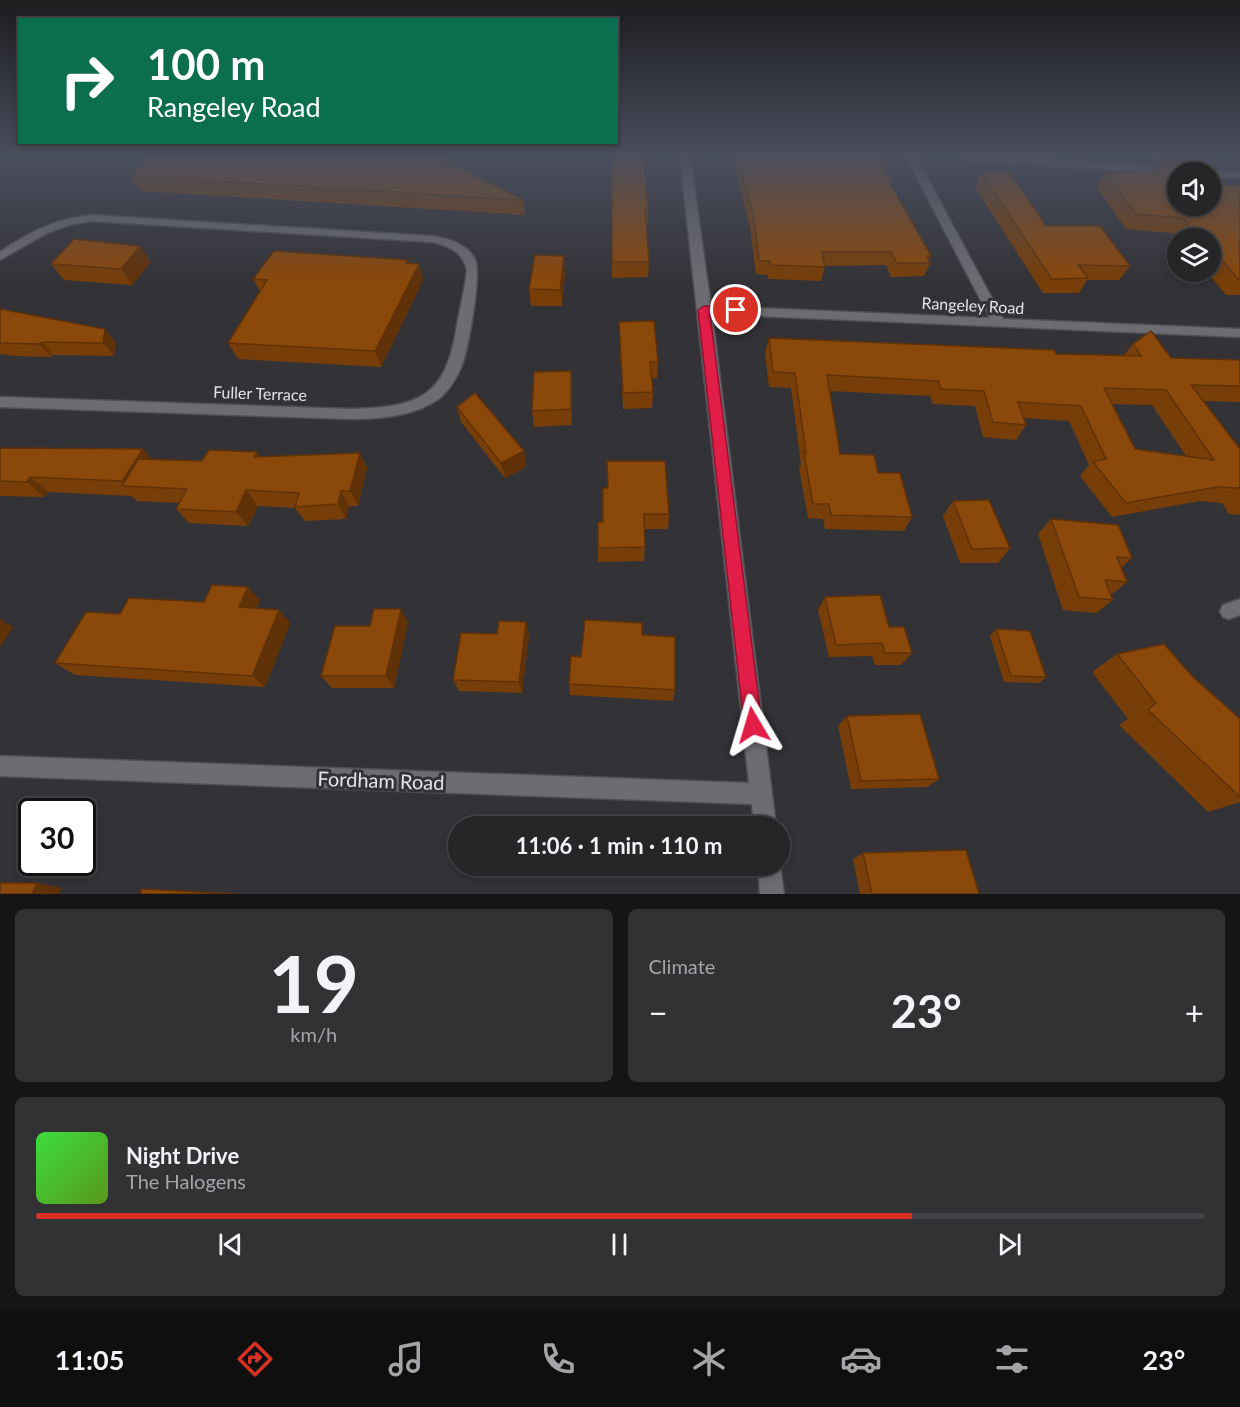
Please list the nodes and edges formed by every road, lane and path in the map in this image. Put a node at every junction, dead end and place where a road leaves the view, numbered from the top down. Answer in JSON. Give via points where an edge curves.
{"nodes":[{"id":1,"x":690,"y":199,"type":"edge"},
{"id":2,"x":933,"y":199,"type":"edge"},
{"id":3,"x":0,"y":257,"type":"edge"},
{"id":4,"x":704,"y":310,"type":"junction"},
{"id":5,"x":998,"y":322,"type":"junction"},
{"id":6,"x":1240,"y":333,"type":"edge"},
{"id":7,"x":0,"y":402,"type":"edge"},
{"id":8,"x":0,"y":766,"type":"edge"},
{"id":9,"x":761,"y":794,"type":"junction"},
{"id":10,"x":764,"y":816,"type":"edge"},
{"id":11,"x":770,"y":876,"type":"edge"},
{"id":12,"x":772,"y":894,"type":"edge"}],
"edges":[{"from":1,"to":4,"type":"street"},
{"from":2,"to":5,"type":"street"},
{"from":3,"to":7,"type":"street","name":"Fuller Terrace","via":[[41,230],[92,218],[432,239],[458,247],[470,259],[472,276],[455,368],[432,396],[395,411],[351,414]]},
{"from":4,"to":5,"type":"street","name":"Rangeley Road"},
{"from":4,"to":9,"type":"street"},
{"from":5,"to":6,"type":"street","name":"Rangeley Road"},
{"from":8,"to":9,"type":"street","name":"Fordham Road"},
{"from":9,"to":10,"type":"street"},
{"from":11,"to":12,"type":"street"}]}
